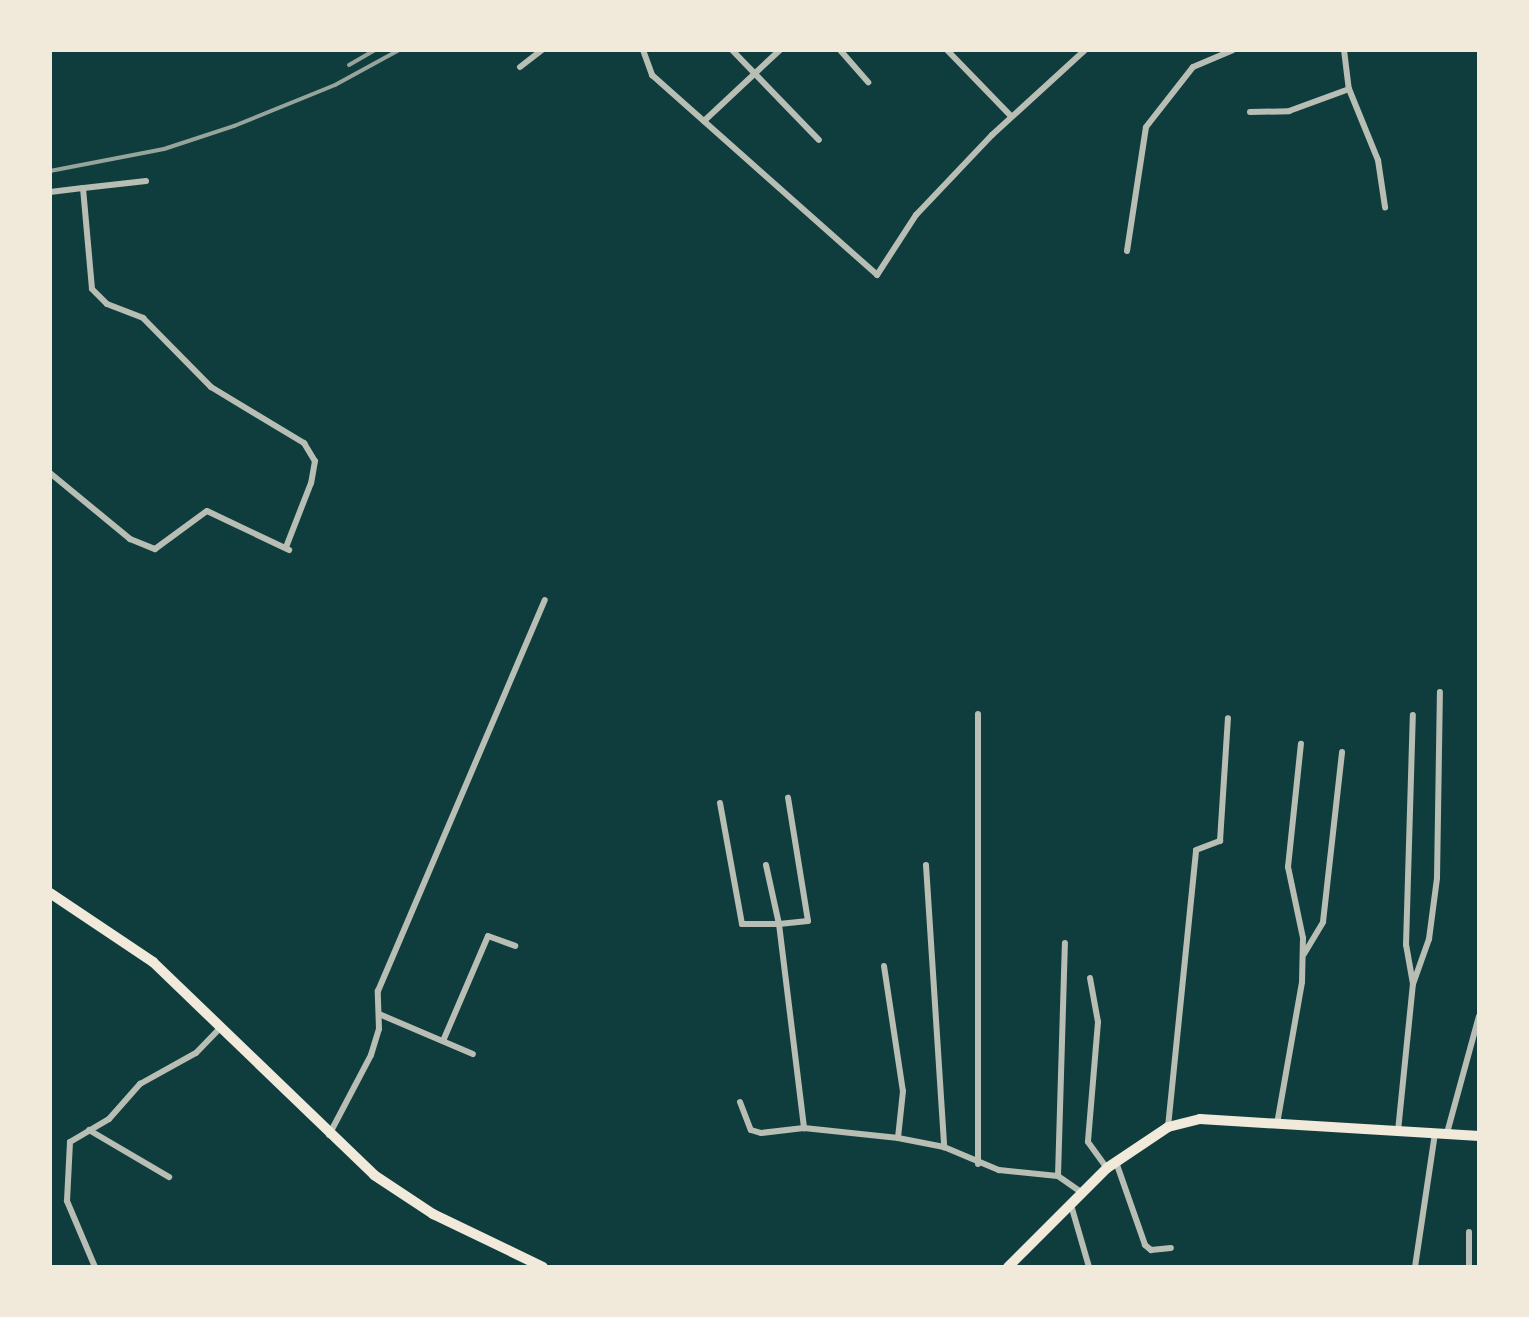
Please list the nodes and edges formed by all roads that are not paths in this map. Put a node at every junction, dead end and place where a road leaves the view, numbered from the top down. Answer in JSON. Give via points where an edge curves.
{"nodes":[{"id":1,"x":542,"y":50,"type":"edge"},
{"id":2,"x":643,"y":50,"type":"edge"},
{"id":3,"x":732,"y":50,"type":"edge"},
{"id":4,"x":780,"y":50,"type":"edge"},
{"id":5,"x":840,"y":50,"type":"edge"},
{"id":6,"x":947,"y":50,"type":"edge"},
{"id":7,"x":1085,"y":50,"type":"edge"},
{"id":8,"x":1233,"y":50,"type":"edge"},
{"id":9,"x":1344,"y":50,"type":"edge"},
{"id":10,"x":520,"y":67,"type":"dead end"},
{"id":11,"x":756,"y":72,"type":"junction"},
{"id":12,"x":868,"y":82,"type":"dead end"},
{"id":13,"x":1349,"y":89,"type":"junction"},
{"id":14,"x":1250,"y":112,"type":"dead end"},
{"id":15,"x":1011,"y":116,"type":"junction"},
{"id":16,"x":704,"y":121,"type":"junction"},
{"id":17,"x":819,"y":140,"type":"dead end"},
{"id":18,"x":146,"y":181,"type":"dead end"},
{"id":19,"x":83,"y":188,"type":"junction"},
{"id":20,"x":50,"y":192,"type":"edge"},
{"id":21,"x":1385,"y":207,"type":"dead end"},
{"id":22,"x":1127,"y":251,"type":"dead end"},
{"id":23,"x":50,"y":473,"type":"edge"},
{"id":24,"x":545,"y":600,"type":"dead end"},
{"id":25,"x":1440,"y":692,"type":"dead end"},
{"id":26,"x":978,"y":714,"type":"dead end"},
{"id":27,"x":1413,"y":715,"type":"dead end"},
{"id":28,"x":1228,"y":718,"type":"dead end"},
{"id":29,"x":1301,"y":744,"type":"dead end"},
{"id":30,"x":1342,"y":752,"type":"dead end"},
{"id":31,"x":788,"y":798,"type":"dead end"},
{"id":32,"x":720,"y":803,"type":"dead end"},
{"id":33,"x":766,"y":865,"type":"dead end"},
{"id":34,"x":926,"y":865,"type":"dead end"},
{"id":35,"x":50,"y":893,"type":"edge"},
{"id":36,"x":779,"y":924,"type":"junction"},
{"id":37,"x":1065,"y":943,"type":"dead end"},
{"id":38,"x":515,"y":946,"type":"dead end"},
{"id":39,"x":1303,"y":957,"type":"junction"},
{"id":40,"x":884,"y":966,"type":"dead end"},
{"id":41,"x":1090,"y":978,"type":"dead end"},
{"id":42,"x":1413,"y":984,"type":"junction"},
{"id":43,"x":379,"y":1014,"type":"junction"},
{"id":44,"x":1479,"y":1016,"type":"edge"},
{"id":45,"x":221,"y":1027,"type":"junction"},
{"id":46,"x":443,"y":1041,"type":"junction"},
{"id":47,"x":473,"y":1054,"type":"dead end"},
{"id":48,"x":740,"y":1102,"type":"dead end"},
{"id":49,"x":1277,"y":1124,"type":"junction"},
{"id":50,"x":1168,"y":1127,"type":"junction"},
{"id":51,"x":804,"y":1128,"type":"junction"},
{"id":52,"x":89,"y":1130,"type":"junction"},
{"id":53,"x":1398,"y":1131,"type":"junction"},
{"id":54,"x":1435,"y":1133,"type":"junction"},
{"id":55,"x":1447,"y":1133,"type":"junction"},
{"id":56,"x":329,"y":1135,"type":"junction"},
{"id":57,"x":1479,"y":1136,"type":"edge"},
{"id":58,"x":898,"y":1138,"type":"junction"},
{"id":59,"x":944,"y":1147,"type":"junction"},
{"id":60,"x":978,"y":1164,"type":"junction"},
{"id":61,"x":1111,"y":1164,"type":"junction"},
{"id":62,"x":1058,"y":1176,"type":"junction"},
{"id":63,"x":169,"y":1177,"type":"dead end"},
{"id":64,"x":1081,"y":1192,"type":"junction"},
{"id":65,"x":1070,"y":1203,"type":"junction"},
{"id":66,"x":1469,"y":1232,"type":"dead end"},
{"id":67,"x":1171,"y":1248,"type":"dead end"},
{"id":68,"x":95,"y":1267,"type":"edge"},
{"id":69,"x":543,"y":1267,"type":"edge"},
{"id":70,"x":1008,"y":1267,"type":"edge"},
{"id":71,"x":1089,"y":1267,"type":"edge"},
{"id":72,"x":1415,"y":1267,"type":"edge"},
{"id":73,"x":1469,"y":1267,"type":"edge"}],
"edges":[{"from":1,"to":10,"type":"street"},
{"from":2,"to":16,"type":"street","via":[[652,75]]},
{"from":3,"to":11,"type":"street"},
{"from":4,"to":11,"type":"street"},
{"from":5,"to":12,"type":"street"},
{"from":6,"to":15,"type":"street"},
{"from":7,"to":15,"type":"street"},
{"from":8,"to":22,"type":"street","via":[[1193,67],[1146,127]]},
{"from":9,"to":13,"type":"street"},
{"from":11,"to":16,"type":"street"},
{"from":11,"to":17,"type":"street"},
{"from":13,"to":14,"type":"street","via":[[1289,111]]},
{"from":13,"to":21,"type":"street","via":[[1378,160]]},
{"from":15,"to":16,"type":"street","via":[[916,215],[877,275]]},
{"from":18,"to":19,"type":"street"},
{"from":19,"to":20,"type":"street"},
{"from":19,"to":23,"type":"street","via":[[92,289],[107,304],[143,318],[211,387],[289,433],[315,461],[287,548],[207,511],[155,549],[130,539]]},
{"from":24,"to":43,"type":"street","via":[[378,991]]},
{"from":25,"to":42,"type":"street","via":[[1437,878],[1429,939]]},
{"from":26,"to":60,"type":"street"},
{"from":27,"to":42,"type":"street","via":[[1406,945]]},
{"from":28,"to":50,"type":"street","via":[[1220,841],[1196,850]]},
{"from":29,"to":39,"type":"street","via":[[1288,867]]},
{"from":30,"to":39,"type":"street","via":[[1323,922]]},
{"from":31,"to":36,"type":"street","via":[[808,921]]},
{"from":32,"to":36,"type":"street","via":[[742,924]]},
{"from":33,"to":36,"type":"street"},
{"from":34,"to":59,"type":"street"},
{"from":35,"to":45,"type":"main road","via":[[153,962]]},
{"from":36,"to":51,"type":"street"},
{"from":37,"to":62,"type":"street"},
{"from":38,"to":46,"type":"street","via":[[488,936]]},
{"from":39,"to":49,"type":"street"},
{"from":40,"to":58,"type":"street","via":[[903,1091]]},
{"from":41,"to":61,"type":"street","via":[[1098,1022],[1088,1142]]},
{"from":42,"to":53,"type":"street"},
{"from":43,"to":46,"type":"street"},
{"from":43,"to":56,"type":"street","via":[[371,1055]]},
{"from":44,"to":55,"type":"street"},
{"from":45,"to":52,"type":"street","via":[[196,1053],[140,1084],[109,1119]]},
{"from":45,"to":56,"type":"main road"},
{"from":46,"to":47,"type":"street"},
{"from":48,"to":51,"type":"street","via":[[751,1130]]},
{"from":49,"to":50,"type":"main road","via":[[1200,1119]]},
{"from":49,"to":53,"type":"main road"},
{"from":50,"to":61,"type":"main road"},
{"from":51,"to":58,"type":"street"},
{"from":52,"to":63,"type":"street"},
{"from":52,"to":68,"type":"street","via":[[67,1150],[67,1201]]},
{"from":53,"to":54,"type":"main road"},
{"from":54,"to":55,"type":"main road"},
{"from":54,"to":72,"type":"street"},
{"from":55,"to":57,"type":"main road"},
{"from":56,"to":69,"type":"main road","via":[[374,1175],[433,1214]]},
{"from":58,"to":59,"type":"street"},
{"from":59,"to":60,"type":"street"},
{"from":60,"to":62,"type":"street"},
{"from":61,"to":64,"type":"main road"},
{"from":61,"to":67,"type":"street","via":[[1145,1245],[1151,1250]]},
{"from":62,"to":64,"type":"street"},
{"from":64,"to":65,"type":"main road"},
{"from":65,"to":70,"type":"main road"},
{"from":65,"to":71,"type":"street"},
{"from":66,"to":73,"type":"street"}]}
